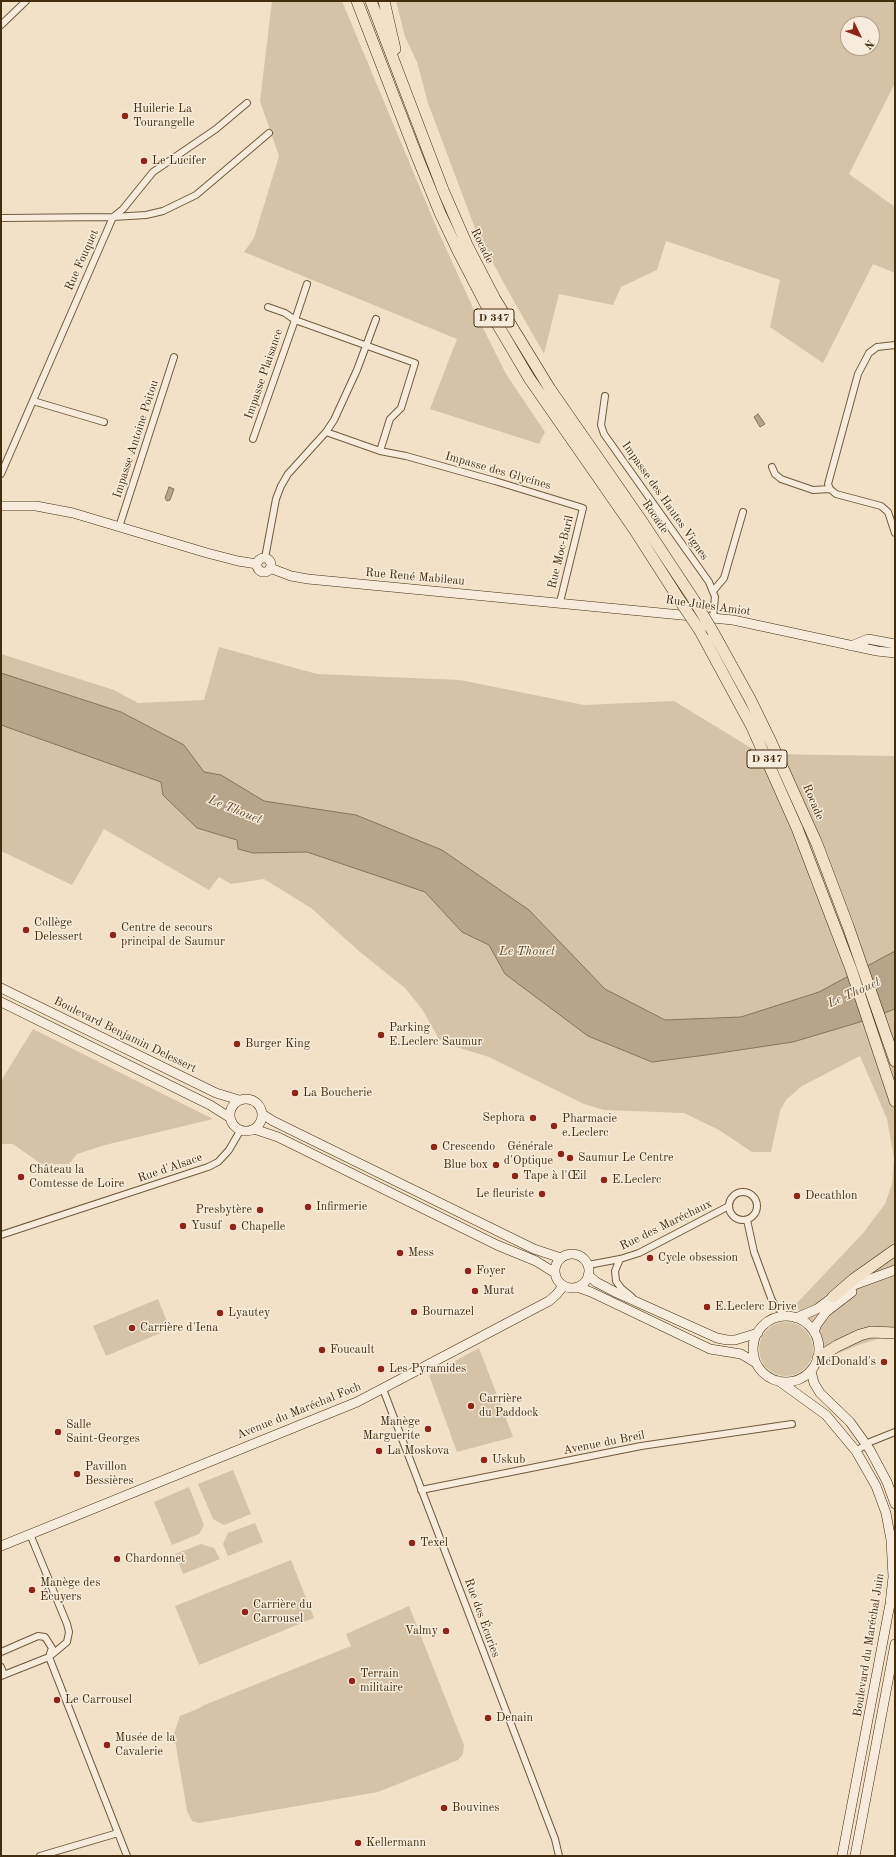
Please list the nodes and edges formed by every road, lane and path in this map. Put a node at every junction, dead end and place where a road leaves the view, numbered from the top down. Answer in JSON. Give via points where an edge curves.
{"nodes":[{"id":1,"x":26,"y":1,"type":"edge"},
{"id":2,"x":358,"y":1,"type":"edge"},
{"id":3,"x":371,"y":1,"type":"edge"},
{"id":4,"x":384,"y":1,"type":"edge"},
{"id":5,"x":1,"y":25,"type":"edge"},
{"id":6,"x":402,"y":83,"type":"junction"},
{"id":7,"x":246,"y":104,"type":"dead end"},
{"id":8,"x":269,"y":133,"type":"dead end"},
{"id":9,"x":113,"y":217,"type":"junction"},
{"id":10,"x":1,"y":218,"type":"edge"},
{"id":11,"x":307,"y":284,"type":"dead end"},
{"id":12,"x":268,"y":306,"type":"dead end"},
{"id":13,"x":376,"y":319,"type":"dead end"},
{"id":14,"x":295,"y":320,"type":"junction"},
{"id":15,"x":366,"y":345,"type":"junction"},
{"id":16,"x":895,"y":345,"type":"edge"},
{"id":17,"x":174,"y":357,"type":"dead end"},
{"id":18,"x":605,"y":396,"type":"dead end"},
{"id":19,"x":33,"y":401,"type":"junction"},
{"id":20,"x":104,"y":422,"type":"dead end"},
{"id":21,"x":326,"y":432,"type":"junction"},
{"id":22,"x":253,"y":439,"type":"dead end"},
{"id":23,"x":380,"y":451,"type":"junction"},
{"id":24,"x":772,"y":467,"type":"dead end"},
{"id":25,"x":1,"y":474,"type":"edge"},
{"id":26,"x":830,"y":490,"type":"junction"},
{"id":27,"x":1,"y":506,"type":"edge"},
{"id":28,"x":583,"y":508,"type":"joint"},
{"id":29,"x":743,"y":512,"type":"dead end"},
{"id":30,"x":119,"y":527,"type":"junction"},
{"id":31,"x":895,"y":533,"type":"edge"},
{"id":32,"x":261,"y":561,"type":"junction"},
{"id":33,"x":714,"y":590,"type":"junction"},
{"id":34,"x":560,"y":602,"type":"junction"},
{"id":35,"x":713,"y":618,"type":"junction"},
{"id":36,"x":895,"y":644,"type":"edge"},
{"id":37,"x":851,"y":646,"type":"junction"},
{"id":38,"x":895,"y":653,"type":"edge"},
{"id":39,"x":1,"y":988,"type":"edge"},
{"id":40,"x":1,"y":1002,"type":"edge"},
{"id":41,"x":895,"y":1060,"type":"edge"},
{"id":42,"x":239,"y":1100,"type":"junction"},
{"id":43,"x":895,"y":1101,"type":"edge"},
{"id":44,"x":262,"y":1114,"type":"junction"},
{"id":45,"x":229,"y":1117,"type":"junction"},
{"id":46,"x":254,"y":1129,"type":"junction"},
{"id":47,"x":240,"y":1131,"type":"junction"},
{"id":48,"x":729,"y":1206,"type":"junction"},
{"id":49,"x":747,"y":1220,"type":"junction"},
{"id":50,"x":1,"y":1235,"type":"edge"},
{"id":51,"x":895,"y":1250,"type":"edge"},
{"id":52,"x":561,"y":1258,"type":"junction"},
{"id":53,"x":620,"y":1259,"type":"junction"},
{"id":54,"x":588,"y":1265,"type":"junction"},
{"id":55,"x":895,"y":1270,"type":"edge"},
{"id":56,"x":555,"y":1273,"type":"junction"},
{"id":57,"x":588,"y":1275,"type":"junction"},
{"id":58,"x":895,"y":1275,"type":"edge"},
{"id":59,"x":563,"y":1286,"type":"junction"},
{"id":60,"x":577,"y":1287,"type":"junction"},
{"id":61,"x":833,"y":1297,"type":"junction"},
{"id":62,"x":645,"y":1307,"type":"junction"},
{"id":63,"x":792,"y":1317,"type":"junction"},
{"id":64,"x":814,"y":1332,"type":"junction"},
{"id":65,"x":758,"y":1333,"type":"junction"},
{"id":66,"x":895,"y":1333,"type":"edge"},
{"id":67,"x":818,"y":1358,"type":"junction"},
{"id":68,"x":756,"y":1363,"type":"junction"},
{"id":69,"x":811,"y":1370,"type":"junction"},
{"id":70,"x":779,"y":1381,"type":"junction"},
{"id":71,"x":383,"y":1389,"type":"junction"},
{"id":72,"x":792,"y":1424,"type":"dead end"},
{"id":73,"x":895,"y":1432,"type":"edge"},
{"id":74,"x":867,"y":1444,"type":"junction"},
{"id":75,"x":856,"y":1451,"type":"junction"},
{"id":76,"x":421,"y":1490,"type":"junction"},
{"id":77,"x":895,"y":1504,"type":"edge"},
{"id":78,"x":30,"y":1534,"type":"junction"},
{"id":79,"x":1,"y":1546,"type":"edge"},
{"id":80,"x":895,"y":1644,"type":"edge"},
{"id":81,"x":1,"y":1652,"type":"edge"},
{"id":82,"x":49,"y":1657,"type":"junction"},
{"id":83,"x":1,"y":1667,"type":"edge"},
{"id":84,"x":3,"y":1675,"type":"edge"},
{"id":85,"x":118,"y":1833,"type":"junction"},
{"id":86,"x":40,"y":1856,"type":"edge"},
{"id":87,"x":127,"y":1856,"type":"edge"},
{"id":88,"x":559,"y":1856,"type":"edge"},
{"id":89,"x":842,"y":1856,"type":"edge"},
{"id":90,"x":855,"y":1856,"type":"edge"}],
"edges":[{"from":1,"to":5,"type":"street"},
{"from":2,"to":43,"type":"highway","number":"D 347","bridge":true,"via":[[438,207],[486,305],[529,378],[634,529],[700,631],[761,746],[792,814],[822,892]]},
{"from":3,"to":6,"type":"highway","name":"Rocade","number":"D 347"},
{"from":4,"to":6,"type":"highway"},
{"from":6,"to":41,"type":"highway","name":"Rocade","number":"D 347","bridge":true,"via":[[451,209],[495,299],[550,389],[644,522],[694,600],[747,693],[834,887]]},
{"from":7,"to":9,"type":"street","name":"Rue Fouquet","via":[[216,129],[153,172]]},
{"from":8,"to":9,"type":"street","via":[[196,195],[146,215]]},
{"from":9,"to":10,"type":"street"},
{"from":9,"to":19,"type":"street","name":"Rue Fouquet"},
{"from":11,"to":14,"type":"street"},
{"from":12,"to":14,"type":"street"},
{"from":13,"to":15,"type":"street"},
{"from":14,"to":15,"type":"street","name":"Impasse Plaisance"},
{"from":14,"to":22,"type":"street","name":"Impasse Plaisance"},
{"from":15,"to":21,"type":"street","via":[[348,390]]},
{"from":15,"to":23,"type":"street","name":"Impasse Plaisance","via":[[415,363],[401,408],[390,419]]},
{"from":16,"to":26,"type":"street","via":[[877,347],[869,353],[858,374],[828,484]]},
{"from":17,"to":30,"type":"street","name":"Impasse Antoine Poitou"},
{"from":18,"to":33,"type":"street","name":"Impasse des Hautes Vignes","via":[[601,425],[604,434]]},
{"from":19,"to":20,"type":"street"},
{"from":19,"to":25,"type":"street","name":"Rue Fouquet"},
{"from":21,"to":23,"type":"street","name":"Impasse des Glycines"},
{"from":21,"to":32,"type":"street","via":[[288,474],[281,486]]},
{"from":23,"to":28,"type":"street","name":"Impasse des Glycines","via":[[406,456]]},
{"from":24,"to":26,"type":"street","via":[[781,479],[813,490]]},
{"from":26,"to":31,"type":"street","via":[[836,494],[881,506],[888,512]]},
{"from":27,"to":30,"type":"main road","via":[[54,509]]},
{"from":28,"to":34,"type":"street","name":"Rue Moc-Baril"},
{"from":29,"to":33,"type":"street","via":[[724,578]]},
{"from":30,"to":32,"type":"main road","via":[[238,561]]},
{"from":32,"to":34,"type":"main road","name":"Rue René Mabileau","via":[[259,570],[262,572],[267,572],[270,568],[291,576],[320,580]]},
{"from":33,"to":35,"type":"street"},
{"from":34,"to":35,"type":"main road","name":"Rue Jules Amiot"},
{"from":35,"to":37,"type":"main road","name":"Rue Jules Amiot","via":[[753,624]]},
{"from":36,"to":37,"type":"main road","via":[[868,639]]},
{"from":37,"to":38,"type":"main road","name":"Rue Jules Amiot"},
{"from":39,"to":42,"type":"main road","name":"Boulevard Benjamin Delessert","via":[[216,1093]]},
{"from":40,"to":45,"type":"main road","name":"Boulevard Benjamin Delessert","via":[[210,1104]]},
{"from":42,"to":44,"type":"main road","via":[[246,1098],[255,1101]]},
{"from":42,"to":45,"type":"main road","via":[[231,1107]]},
{"from":44,"to":46,"type":"main road","via":[[261,1123]]},
{"from":44,"to":52,"type":"main road","via":[[534,1249]]},
{"from":45,"to":47,"type":"main road"},
{"from":46,"to":47,"type":"main road"},
{"from":46,"to":56,"type":"main road","via":[[278,1137],[497,1245],[536,1261]]},
{"from":47,"to":50,"type":"street","name":"Rue d'Alsace","via":[[229,1150],[218,1162],[208,1167]]},
{"from":48,"to":49,"type":"street","name":"Rue des Maréchaux","via":[[734,1217]]},
{"from":48,"to":49,"type":"street","name":"Rue des Maréchaux","via":[[731,1199],[738,1193],[746,1192],[753,1196],[757,1210]]},
{"from":48,"to":53,"type":"street","name":"Rue des Maréchaux","via":[[639,1253]]},
{"from":49,"to":63,"type":"street","via":[[754,1252],[773,1302]]},
{"from":51,"to":61,"type":"highway","via":[[854,1278]]},
{"from":52,"to":54,"type":"main road","via":[[576,1255]]},
{"from":52,"to":56,"type":"main road"},
{"from":53,"to":54,"type":"street","name":"Rue des Maréchaux"},
{"from":53,"to":62,"type":"street","via":[[615,1271],[616,1281]]},
{"from":54,"to":57,"type":"main road"},
{"from":55,"to":61,"type":"main road","via":[[867,1279]]},
{"from":56,"to":59,"type":"main road"},
{"from":57,"to":60,"type":"main road","via":[[584,1283]]},
{"from":57,"to":62,"type":"main road","via":[[604,1287]]},
{"from":58,"to":64,"type":"main road","via":[[869,1283],[843,1298],[821,1318]]},
{"from":59,"to":60,"type":"main road"},
{"from":59,"to":71,"type":"main road","name":"Avenue du Maréchal Foch","via":[[549,1301]]},
{"from":60,"to":68,"type":"main road","via":[[710,1349],[741,1354]]},
{"from":61,"to":63,"type":"main road","via":[[817,1309]]},
{"from":62,"to":65,"type":"main road","via":[[724,1340],[735,1340]]},
{"from":63,"to":64,"type":"main road","via":[[806,1324]]},
{"from":63,"to":65,"type":"main road","via":[[770,1321]]},
{"from":64,"to":67,"type":"main road"},
{"from":65,"to":68,"type":"main road","via":[[754,1343]]},
{"from":66,"to":67,"type":"highway","via":[[872,1332],[860,1335]]},
{"from":67,"to":69,"type":"main road"},
{"from":68,"to":70,"type":"main road","via":[[766,1375]]},
{"from":69,"to":70,"type":"main road","via":[[800,1379]]},
{"from":69,"to":74,"type":"main road","via":[[820,1393],[850,1422]]},
{"from":70,"to":75,"type":"main road","name":"Boulevard du Maréchal Juin","via":[[826,1415]]},
{"from":71,"to":76,"type":"street","name":"Rue des Écuries"},
{"from":71,"to":78,"type":"main road","name":"Avenue du Maréchal Foch"},
{"from":72,"to":76,"type":"street","name":"Avenue du Breil","via":[[641,1446]]},
{"from":73,"to":74,"type":"street"},
{"from":74,"to":75,"type":"street"},
{"from":74,"to":77,"type":"main road","via":[[885,1477]]},
{"from":75,"to":89,"type":"main road","name":"Boulevard du Maréchal Juin","via":[[876,1486],[886,1513],[891,1540],[893,1577],[888,1619]]},
{"from":76,"to":88,"type":"street","name":"Rue des Écuries","via":[[555,1839]]},
{"from":78,"to":79,"type":"main road","name":"Avenue du Maréchal Foch"},
{"from":78,"to":82,"type":"street","via":[[69,1632],[67,1642]]},
{"from":80,"to":90,"type":"main road","name":"Boulevard du Maréchal Juin"},
{"from":81,"to":82,"type":"street","via":[[38,1636],[45,1637],[52,1648]]},
{"from":82,"to":84,"type":"street"},
{"from":82,"to":85,"type":"street"},
{"from":83,"to":84,"type":"street"},
{"from":85,"to":86,"type":"street"},
{"from":85,"to":87,"type":"street"}]}
